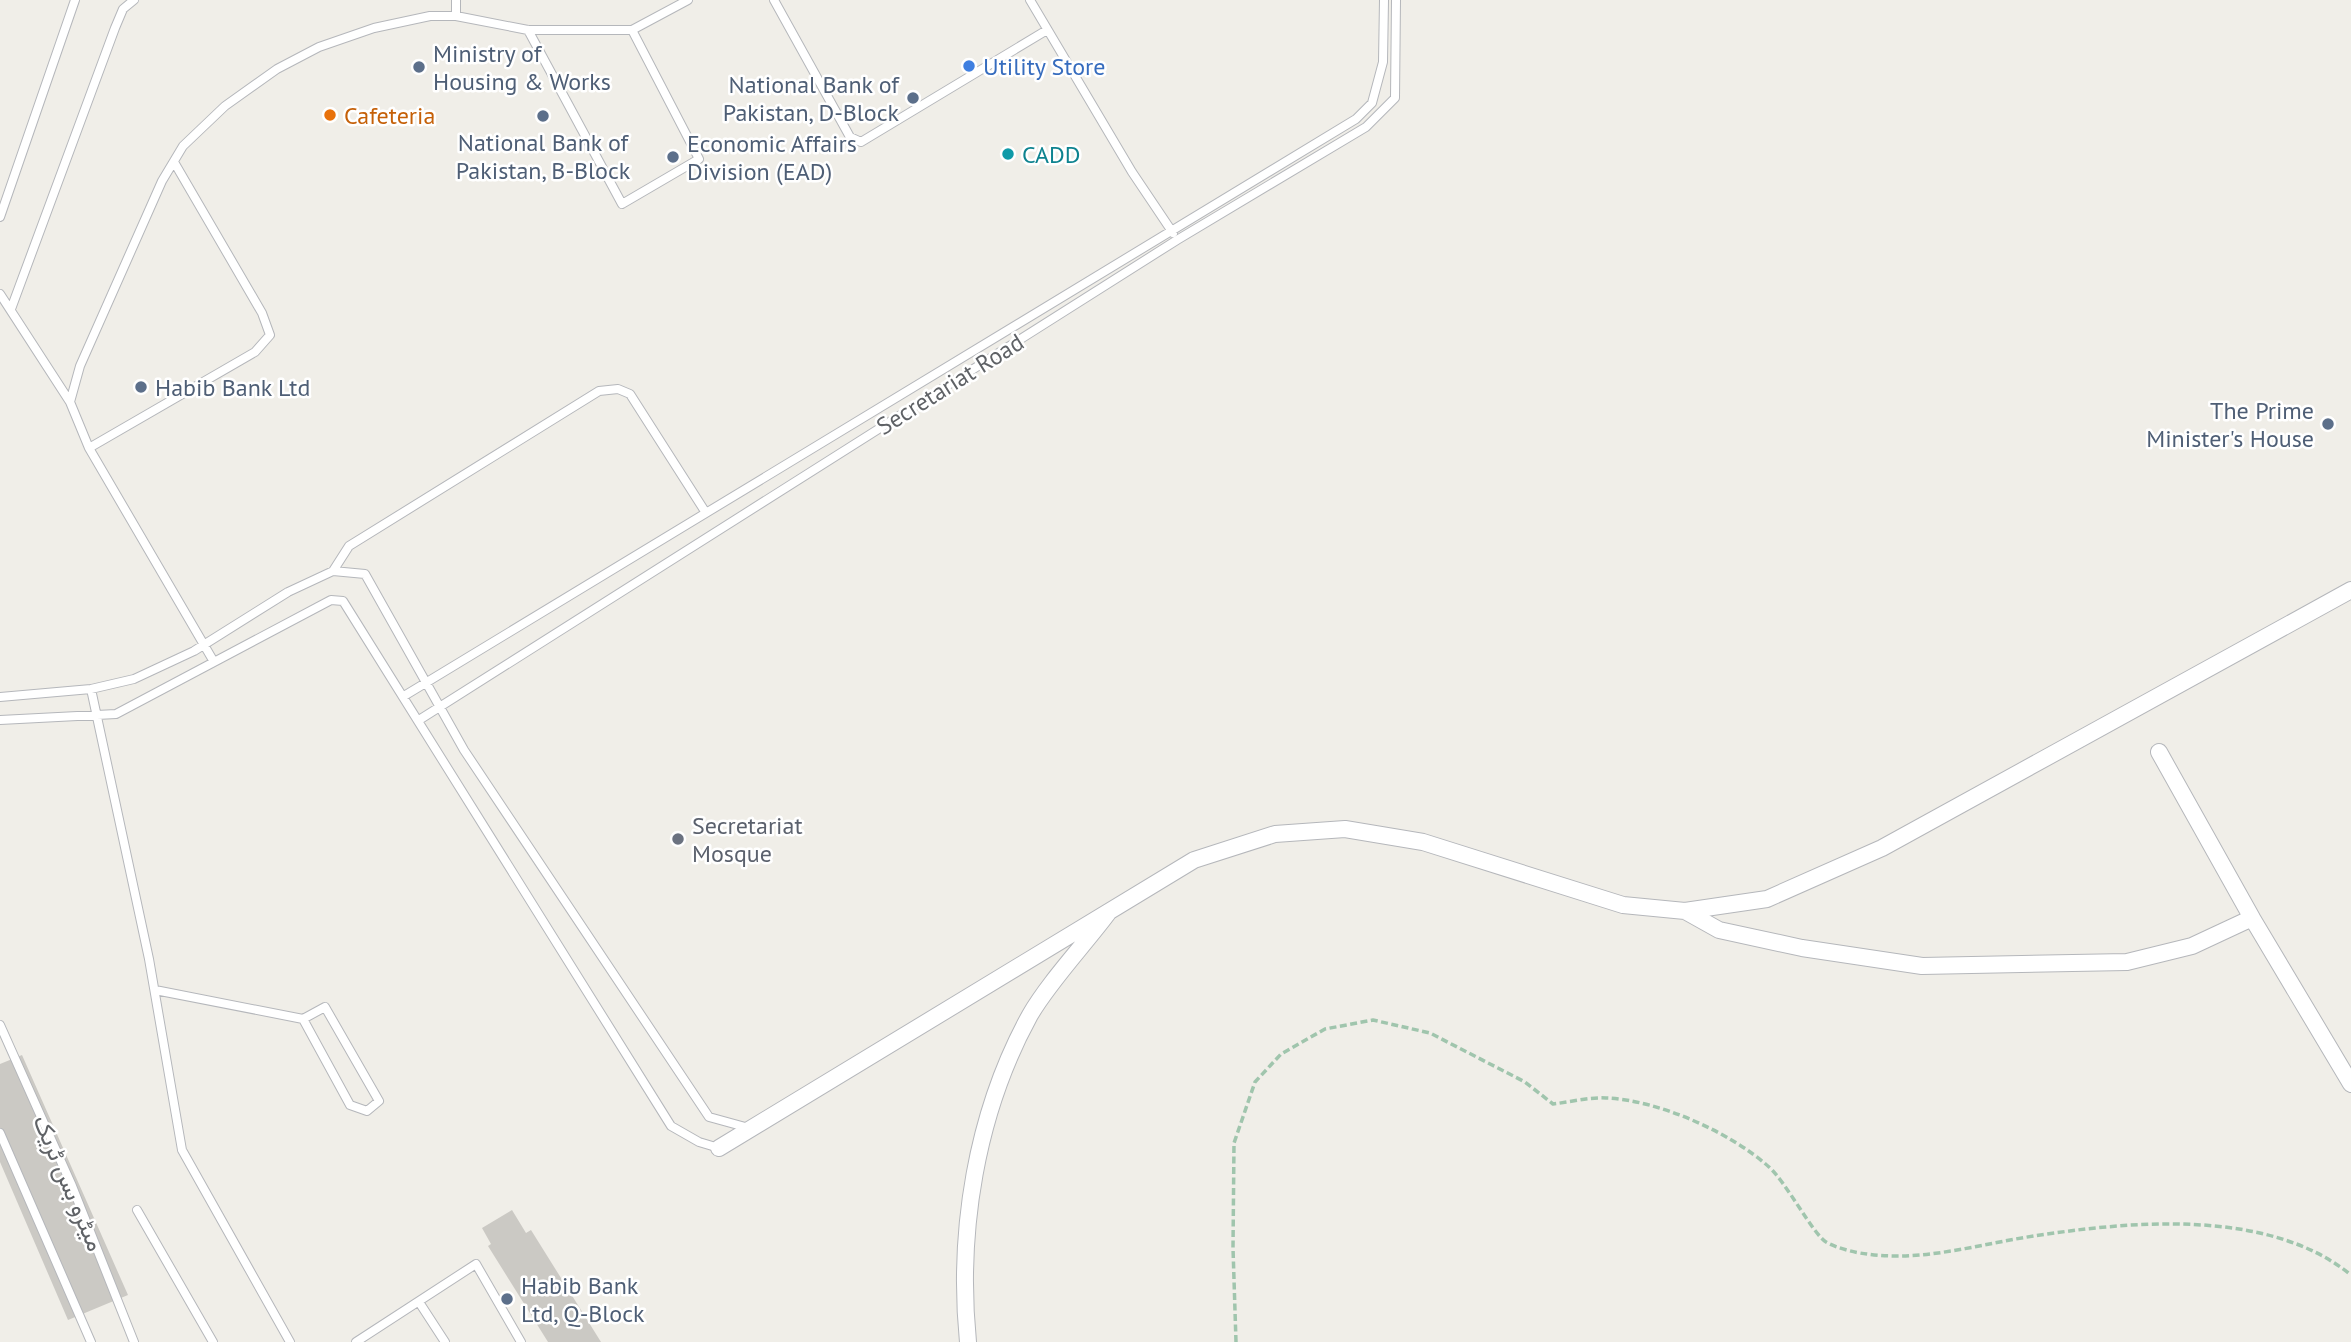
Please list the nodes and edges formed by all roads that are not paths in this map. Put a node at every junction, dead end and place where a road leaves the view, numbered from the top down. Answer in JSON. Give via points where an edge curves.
{"nodes":[{"id":1,"x":75,"y":0,"type":"edge"},
{"id":2,"x":134,"y":0,"type":"edge"},
{"id":3,"x":456,"y":0,"type":"edge"},
{"id":4,"x":688,"y":0,"type":"edge"},
{"id":5,"x":774,"y":0,"type":"edge"},
{"id":6,"x":1030,"y":0,"type":"edge"},
{"id":7,"x":1384,"y":0,"type":"edge"},
{"id":8,"x":1396,"y":0,"type":"edge"},
{"id":9,"x":456,"y":16,"type":"junction"},
{"id":10,"x":528,"y":30,"type":"junction"},
{"id":11,"x":632,"y":30,"type":"junction"},
{"id":12,"x":1047,"y":30,"type":"junction"},
{"id":13,"x":174,"y":162,"type":"junction"},
{"id":14,"x":0,"y":217,"type":"edge"},
{"id":15,"x":1171,"y":231,"type":"junction"},
{"id":16,"x":1177,"y":240,"type":"junction"},
{"id":17,"x":0,"y":294,"type":"edge"},
{"id":18,"x":11,"y":309,"type":"junction"},
{"id":19,"x":70,"y":402,"type":"junction"},
{"id":20,"x":89,"y":448,"type":"junction"},
{"id":21,"x":706,"y":513,"type":"junction"},
{"id":22,"x":333,"y":571,"type":"junction"},
{"id":23,"x":2351,"y":590,"type":"edge"},
{"id":24,"x":203,"y":645,"type":"junction"},
{"id":25,"x":214,"y":662,"type":"junction"},
{"id":26,"x":424,"y":684,"type":"junction"},
{"id":27,"x":91,"y":689,"type":"junction"},
{"id":28,"x":404,"y":696,"type":"junction"},
{"id":29,"x":0,"y":697,"type":"edge"},
{"id":30,"x":439,"y":708,"type":"junction"},
{"id":31,"x":94,"y":715,"type":"junction"},
{"id":32,"x":419,"y":719,"type":"junction"},
{"id":33,"x":0,"y":720,"type":"edge"},
{"id":34,"x":2159,"y":752,"type":"dead end"},
{"id":35,"x":1114,"y":905,"type":"junction"},
{"id":36,"x":1685,"y":911,"type":"junction"},
{"id":37,"x":2252,"y":919,"type":"junction"},
{"id":38,"x":155,"y":990,"type":"junction"},
{"id":39,"x":303,"y":1020,"type":"junction"},
{"id":40,"x":0,"y":1025,"type":"edge"},
{"id":41,"x":2351,"y":1084,"type":"edge"},
{"id":42,"x":753,"y":1128,"type":"junction"},
{"id":43,"x":0,"y":1133,"type":"edge"},
{"id":44,"x":719,"y":1148,"type":"joint"},
{"id":45,"x":137,"y":1210,"type":"dead end"},
{"id":46,"x":419,"y":1302,"type":"junction"},
{"id":47,"x":91,"y":1342,"type":"edge"},
{"id":48,"x":134,"y":1342,"type":"edge"},
{"id":49,"x":213,"y":1342,"type":"edge"},
{"id":50,"x":290,"y":1342,"type":"edge"},
{"id":51,"x":356,"y":1342,"type":"edge"},
{"id":52,"x":445,"y":1342,"type":"edge"},
{"id":53,"x":521,"y":1342,"type":"edge"},
{"id":54,"x":968,"y":1342,"type":"edge"}],
"edges":[{"from":1,"to":14,"type":"lane"},
{"from":2,"to":18,"type":"lane","via":[[123,9],[115,28]]},
{"from":3,"to":9,"type":"lane"},
{"from":4,"to":11,"type":"lane"},
{"from":5,"to":12,"type":"lane","via":[[850,137],[861,142]]},
{"from":6,"to":12,"type":"lane"},
{"from":7,"to":15,"type":"lane","name":"Secretariat Road","via":[[1383,62],[1372,103],[1356,118]]},
{"from":8,"to":16,"type":"lane","name":"Secretariat Road","via":[[1395,98],[1366,127]]},
{"from":9,"to":10,"type":"lane"},
{"from":9,"to":13,"type":"lane","via":[[430,16],[374,28],[319,47],[277,69],[225,106],[201,126]]},
{"from":10,"to":11,"type":"lane"},
{"from":10,"to":11,"type":"lane","via":[[622,204],[699,159]]},
{"from":12,"to":15,"type":"lane"},
{"from":13,"to":19,"type":"lane","via":[[80,366]]},
{"from":13,"to":20,"type":"lane","via":[[262,313],[270,335],[255,352]]},
{"from":15,"to":16,"type":"lane"},
{"from":15,"to":21,"type":"lane","name":"Secretariat Road"},
{"from":16,"to":30,"type":"lane","name":"Secretariat Road"},
{"from":17,"to":18,"type":"lane"},
{"from":18,"to":19,"type":"lane"},
{"from":19,"to":20,"type":"lane"},
{"from":20,"to":24,"type":"lane"},
{"from":21,"to":22,"type":"lane","via":[[630,394],[618,389],[599,391],[349,546]]},
{"from":21,"to":26,"type":"lane","name":"Secretariat Road"},
{"from":22,"to":24,"type":"lane","via":[[288,592]]},
{"from":22,"to":26,"type":"lane","via":[[365,574]]},
{"from":23,"to":36,"type":"street","via":[[1882,848],[1768,899]]},
{"from":24,"to":25,"type":"lane"},
{"from":24,"to":27,"type":"lane","via":[[134,678]]},
{"from":25,"to":28,"type":"lane","via":[[331,600],[343,601]]},
{"from":25,"to":31,"type":"lane","via":[[116,713]]},
{"from":26,"to":28,"type":"lane","name":"Secretariat Road"},
{"from":26,"to":30,"type":"lane"},
{"from":27,"to":29,"type":"lane"},
{"from":27,"to":31,"type":"lane"},
{"from":28,"to":32,"type":"lane"},
{"from":30,"to":32,"type":"lane","name":"Secretariat Road"},
{"from":30,"to":42,"type":"lane","via":[[709,1116]]},
{"from":31,"to":33,"type":"lane"},
{"from":31,"to":38,"type":"lane"},
{"from":32,"to":44,"type":"lane","via":[[671,1126]]},
{"from":34,"to":37,"type":"street"},
{"from":35,"to":36,"type":"street","via":[[1194,860],[1275,834],[1345,829],[1423,842],[1623,905]]},
{"from":35,"to":42,"type":"street"},
{"from":35,"to":54,"type":"street","via":[[1031,1014],[992,1101],[971,1196],[963,1291]]},
{"from":36,"to":37,"type":"street","via":[[1719,930],[1922,966],[2127,962],[2192,946]]},
{"from":37,"to":41,"type":"street"},
{"from":38,"to":39,"type":"lane"},
{"from":38,"to":50,"type":"lane","via":[[182,1150]]},
{"from":39,"to":39,"type":"lane","via":[[350,1105],[367,1111],[379,1101],[325,1007]]},
{"from":40,"to":48,"type":"lane","name":"میٹرو بس ٹریک","via":[[72,1186]]},
{"from":42,"to":44,"type":"street"},
{"from":43,"to":47,"type":"lane","name":"میٹرو بس ٹریک"},
{"from":45,"to":49,"type":"lane"},
{"from":46,"to":51,"type":"lane"},
{"from":46,"to":52,"type":"lane"},
{"from":46,"to":53,"type":"lane","via":[[476,1264]]}]}
